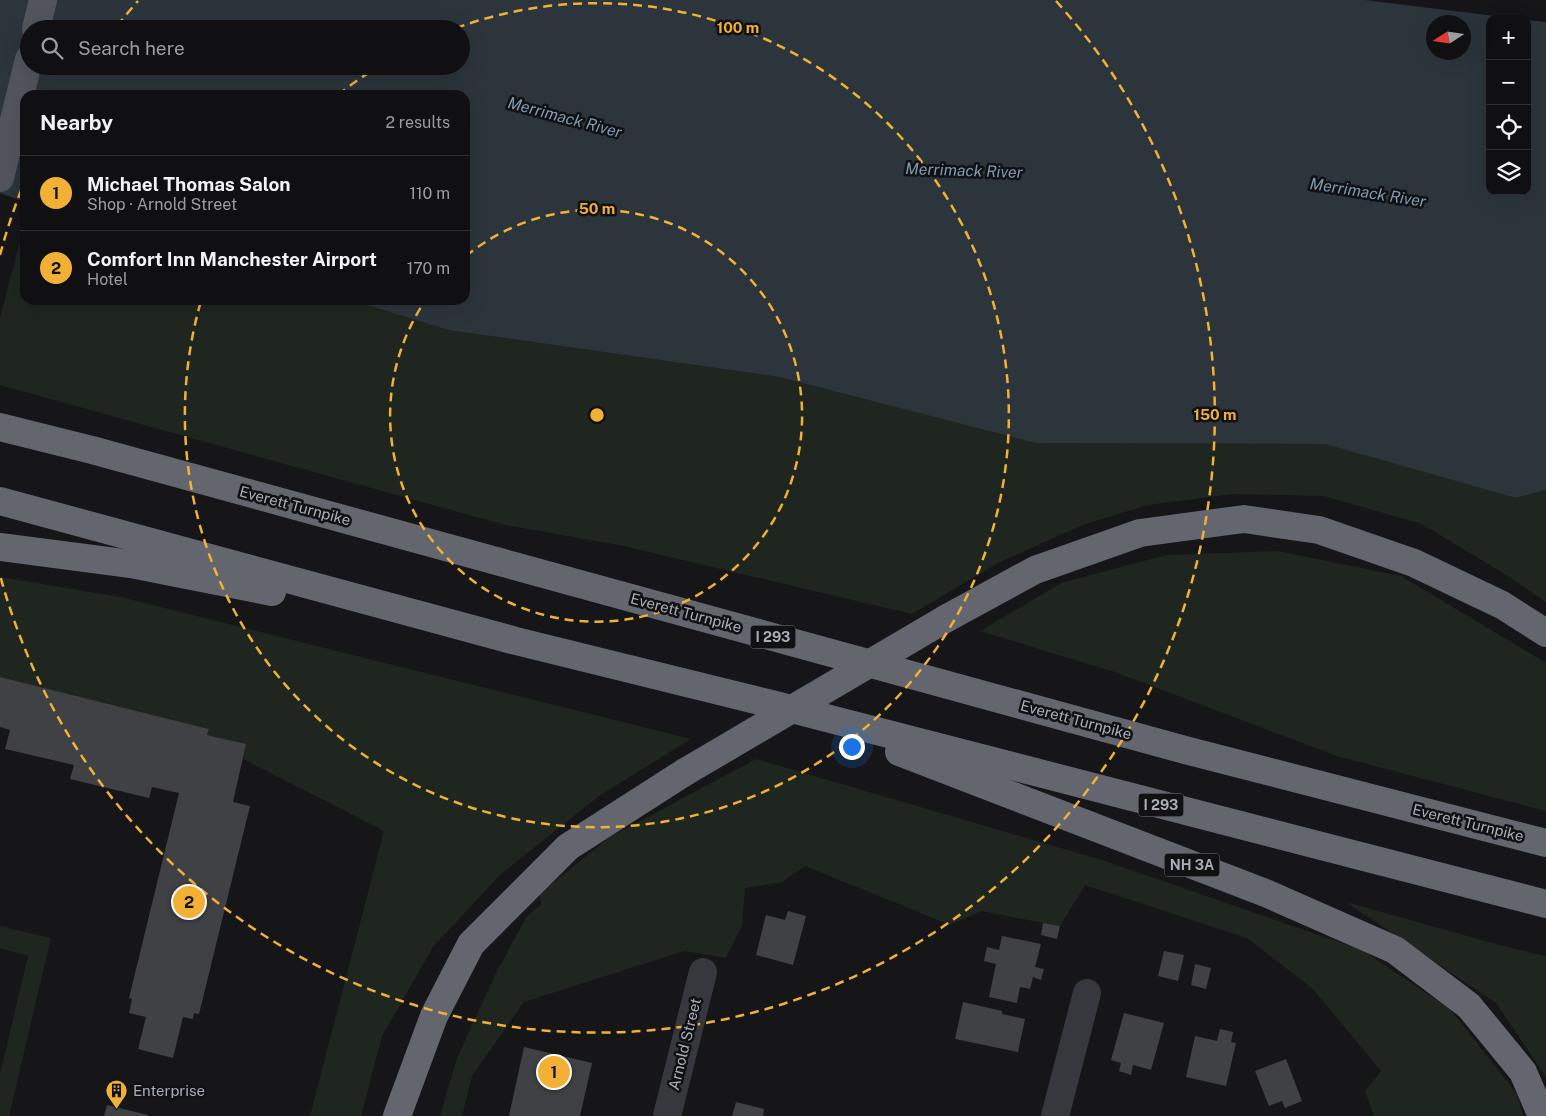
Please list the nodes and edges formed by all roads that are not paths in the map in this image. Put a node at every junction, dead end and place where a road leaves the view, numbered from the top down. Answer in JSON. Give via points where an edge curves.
{"nodes":[{"id":1,"x":43,"y":0,"type":"edge"},
{"id":2,"x":38,"y":20,"type":"edge"},
{"id":3,"x":25,"y":75,"type":"edge"},
{"id":4,"x":21,"y":90,"type":"edge"},
{"id":5,"x":20,"y":96,"type":"edge"},
{"id":6,"x":0,"y":178,"type":"edge"},
{"id":7,"x":0,"y":427,"type":"edge"},
{"id":8,"x":0,"y":501,"type":"edge"},
{"id":9,"x":0,"y":547,"type":"edge"},
{"id":10,"x":1546,"y":634,"type":"edge"},
{"id":11,"x":516,"y":641,"type":"junction"},
{"id":12,"x":776,"y":705,"type":"junction"},
{"id":13,"x":1546,"y":843,"type":"edge"},
{"id":14,"x":1546,"y":904,"type":"edge"},
{"id":15,"x":703,"y":972,"type":"dead end"},
{"id":16,"x":1087,"y":993,"type":"dead end"},
{"id":17,"x":401,"y":1110,"type":"edge"},
{"id":18,"x":667,"y":1116,"type":"edge"},
{"id":19,"x":1056,"y":1116,"type":"edge"},
{"id":20,"x":1542,"y":1116,"type":"edge"}],
"edges":[{"from":1,"to":2,"type":"main road"},
{"from":3,"to":4,"type":"main road"},
{"from":5,"to":6,"type":"main road"},
{"from":7,"to":13,"type":"highway","name":"Everett Turnpike","number":"I 293","via":[[1185,750]]},
{"from":8,"to":11,"type":"highway","number":"I 293"},
{"from":9,"to":11,"type":"highway","via":[[132,564]]},
{"from":10,"to":17,"type":"highway","bridge":true,"via":[[1502,605],[1414,563],[1319,530],[1244,519],[1140,533],[1035,570],[685,772],[568,847],[472,944],[434,1016]]},
{"from":11,"to":12,"type":"highway","number":"I 293"},
{"from":12,"to":14,"type":"highway","number":"I 293"},
{"from":12,"to":20,"type":"highway","number":"NH 3A","via":[[1268,894],[1395,950],[1469,1006],[1523,1072]]},
{"from":15,"to":18,"type":"street","name":"Arnold Street"},
{"from":16,"to":19,"type":"street"}]}
